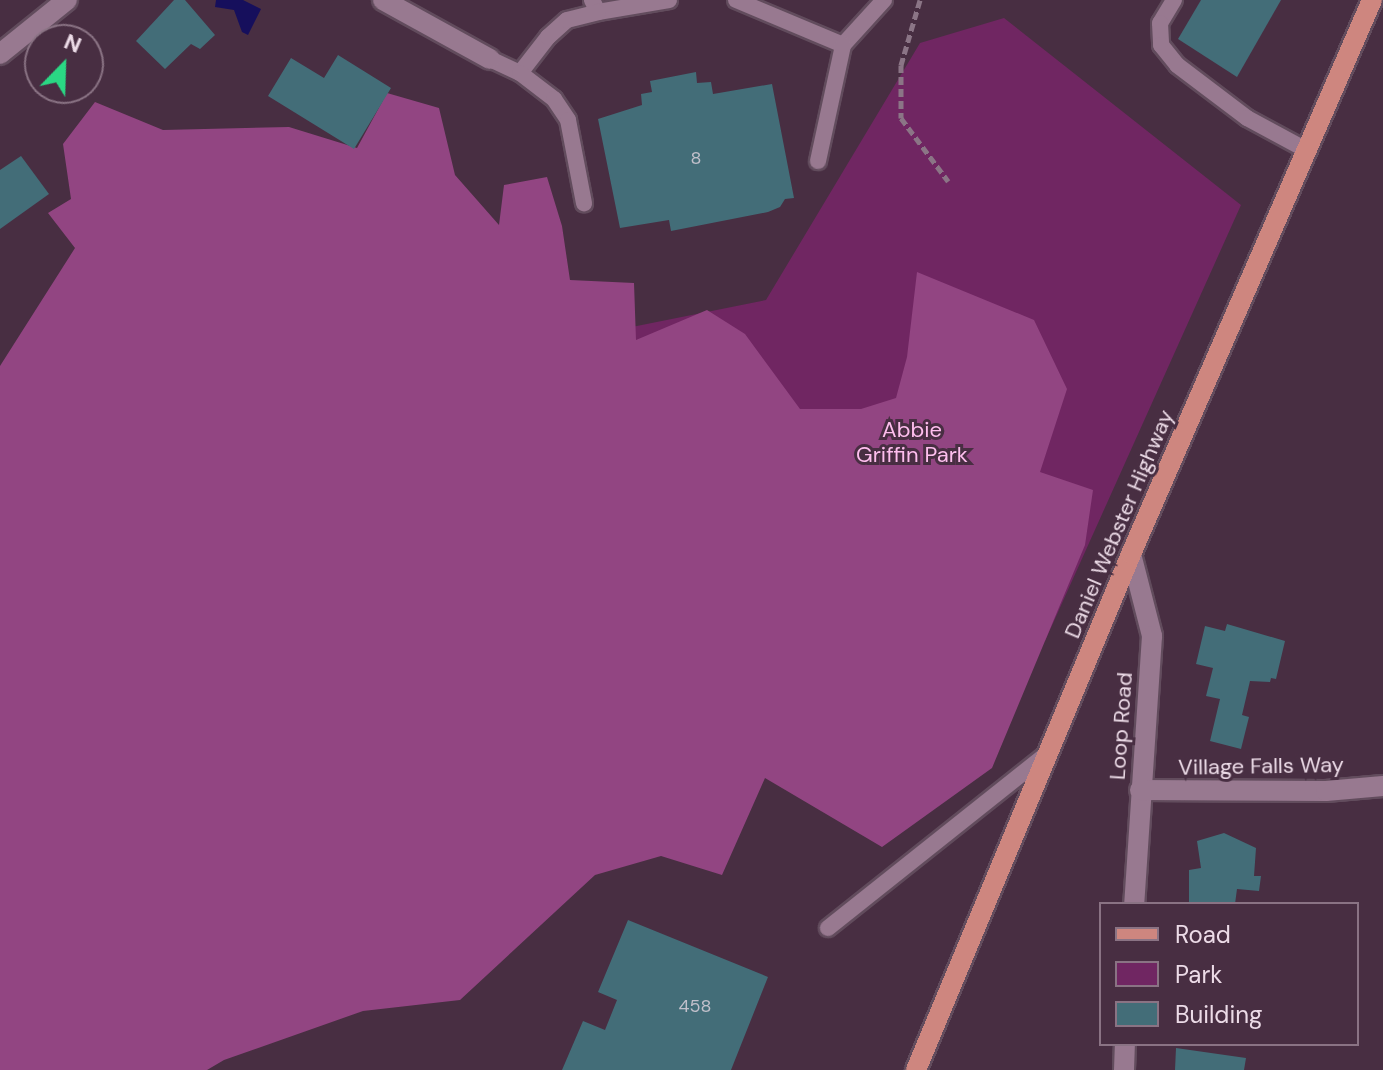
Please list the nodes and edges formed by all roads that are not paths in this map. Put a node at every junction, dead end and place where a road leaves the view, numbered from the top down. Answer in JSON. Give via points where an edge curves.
{"nodes":[{"id":1,"x":67,"y":0,"type":"edge"},
{"id":2,"x":383,"y":0,"type":"edge"},
{"id":3,"x":669,"y":0,"type":"edge"},
{"id":4,"x":736,"y":0,"type":"edge"},
{"id":5,"x":884,"y":0,"type":"edge"},
{"id":6,"x":1174,"y":0,"type":"edge"},
{"id":7,"x":1372,"y":0,"type":"edge"},
{"id":8,"x":595,"y":6,"type":"edge"},
{"id":9,"x":843,"y":45,"type":"junction"},
{"id":10,"x":0,"y":54,"type":"edge"},
{"id":11,"x":490,"y":59,"type":"joint"},
{"id":12,"x":520,"y":73,"type":"junction"},
{"id":13,"x":1308,"y":151,"type":"junction"},
{"id":14,"x":818,"y":161,"type":"dead end"},
{"id":15,"x":584,"y":203,"type":"dead end"},
{"id":16,"x":1131,"y":554,"type":"junction"},
{"id":17,"x":1049,"y":752,"type":"junction"},
{"id":18,"x":1383,"y":786,"type":"edge"},
{"id":19,"x":1140,"y":790,"type":"junction"},
{"id":20,"x":1134,"y":902,"type":"edge"},
{"id":21,"x":828,"y":928,"type":"dead end"},
{"id":22,"x":1125,"y":1046,"type":"edge"},
{"id":23,"x":916,"y":1070,"type":"edge"},
{"id":24,"x":1124,"y":1070,"type":"edge"}],
"edges":[{"from":1,"to":10,"type":"street"},
{"from":2,"to":11,"type":"street"},
{"from":3,"to":8,"type":"lane"},
{"from":4,"to":9,"type":"lane"},
{"from":5,"to":9,"type":"lane"},
{"from":6,"to":13,"type":"lane","via":[[1160,23],[1161,45],[1177,65],[1247,118]]},
{"from":7,"to":13,"type":"main road","name":"Daniel Webster Highway"},
{"from":8,"to":12,"type":"lane","via":[[567,20]]},
{"from":9,"to":14,"type":"lane"},
{"from":11,"to":12,"type":"lane"},
{"from":12,"to":15,"type":"lane","via":[[554,99],[568,120]]},
{"from":13,"to":16,"type":"main road","name":"Daniel Webster Highway"},
{"from":16,"to":17,"type":"main road","name":"Daniel Webster Highway"},
{"from":16,"to":19,"type":"street","name":"Loop Road","via":[[1152,636]]},
{"from":17,"to":21,"type":"lane"},
{"from":17,"to":23,"type":"main road","name":"Daniel Webster Highway"},
{"from":18,"to":19,"type":"street","name":"Village Falls Way","via":[[1326,791]]},
{"from":19,"to":20,"type":"street","name":"Loop Road"},
{"from":22,"to":24,"type":"street"}]}
